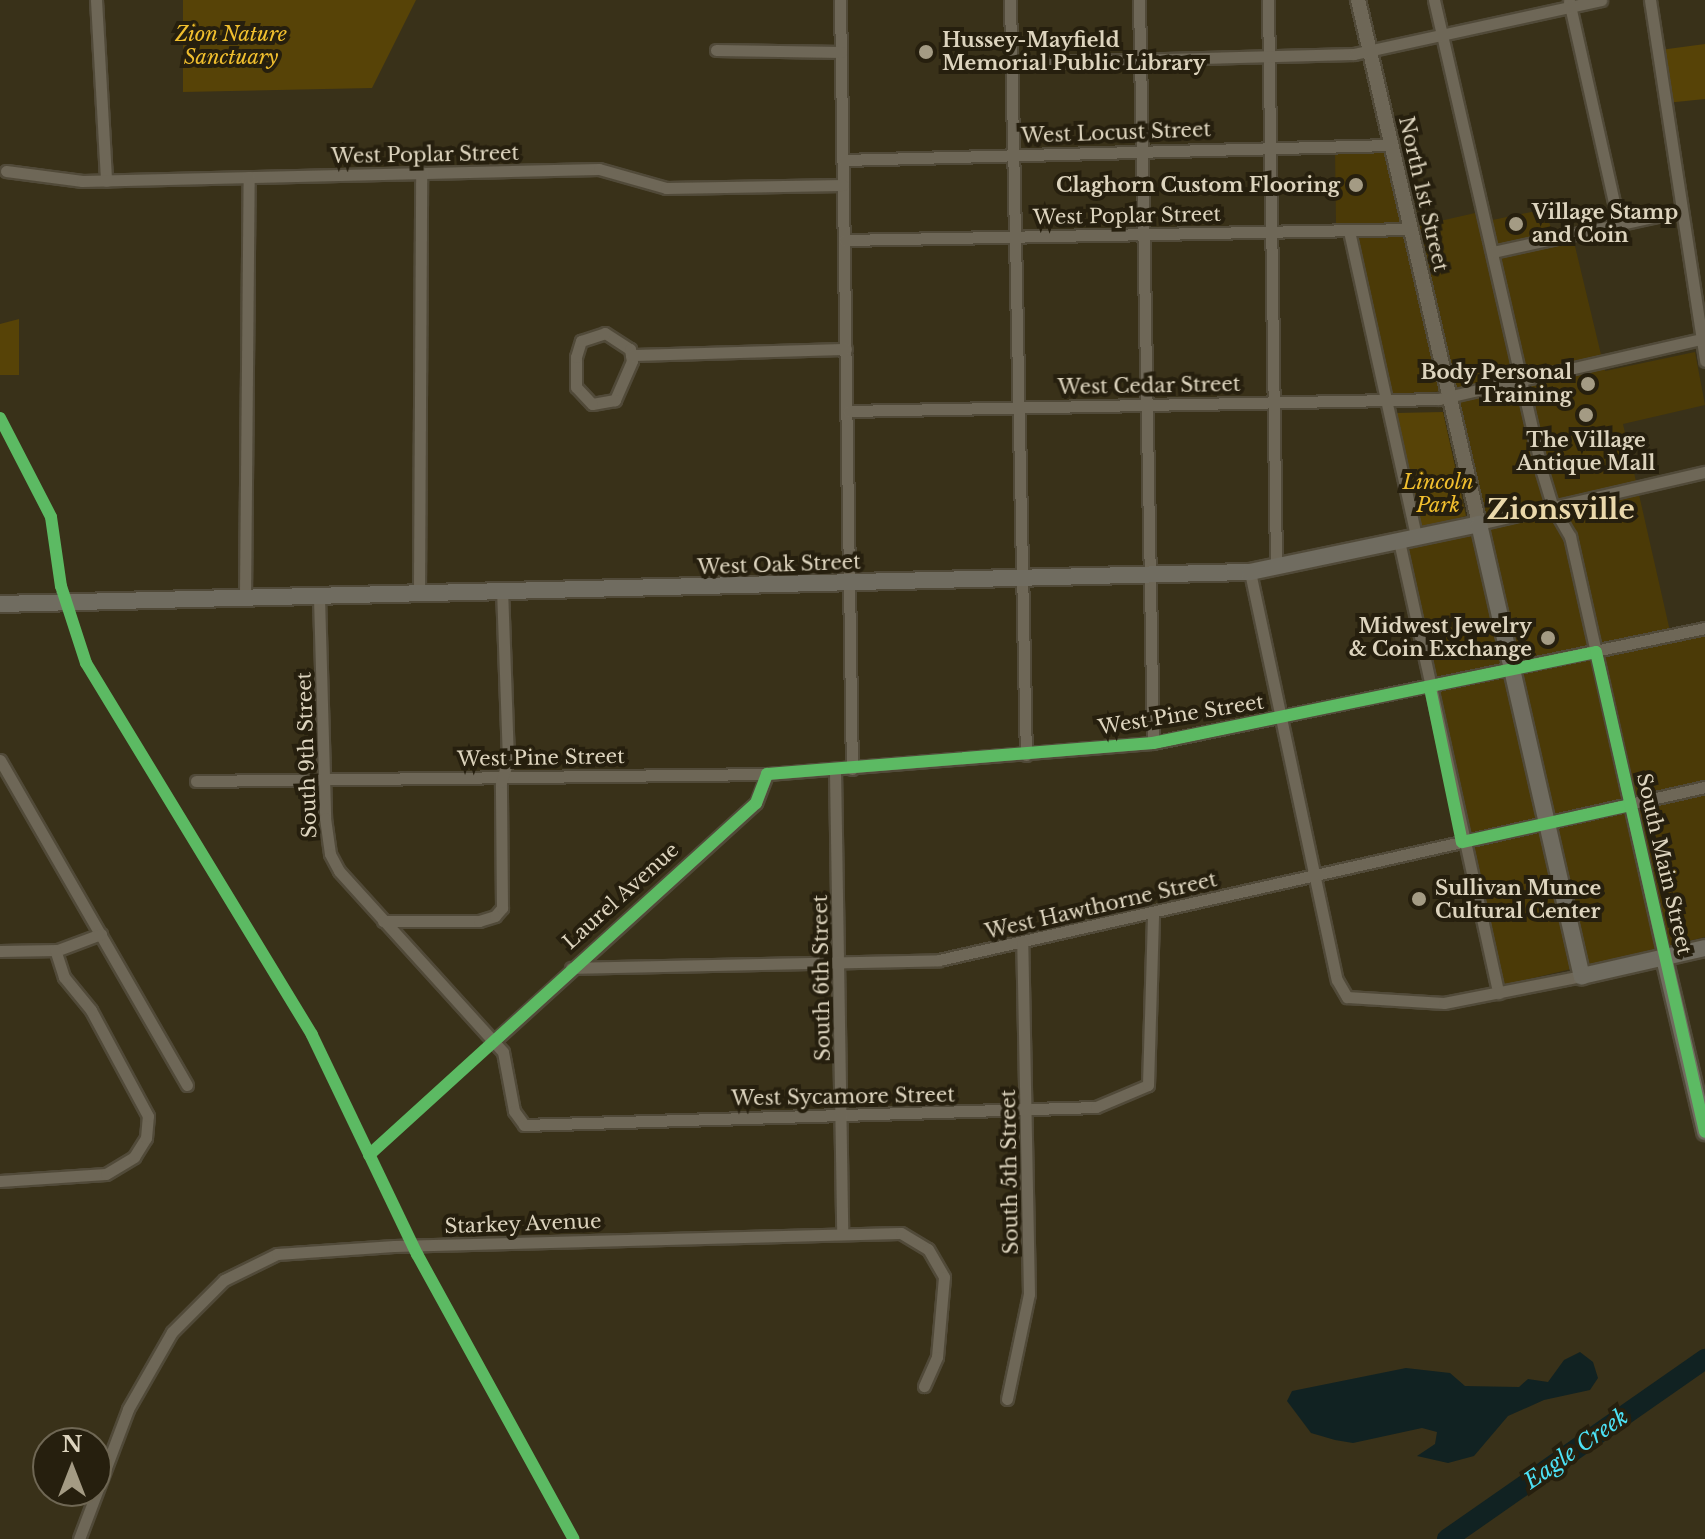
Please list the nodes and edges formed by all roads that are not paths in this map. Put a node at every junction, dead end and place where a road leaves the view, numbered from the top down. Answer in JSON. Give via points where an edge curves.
{"nodes":[{"id":1,"x":96,"y":0,"type":"edge"},
{"id":2,"x":840,"y":0,"type":"edge"},
{"id":3,"x":1010,"y":0,"type":"edge"},
{"id":4,"x":1139,"y":0,"type":"edge"},
{"id":5,"x":1268,"y":0,"type":"edge"},
{"id":6,"x":1358,"y":0,"type":"edge"},
{"id":7,"x":1434,"y":0,"type":"edge"},
{"id":8,"x":1601,"y":0,"type":"edge"},
{"id":9,"x":1650,"y":0,"type":"edge"},
{"id":10,"x":1570,"y":3,"type":"edge"},
{"id":11,"x":1442,"y":35,"type":"junction"},
{"id":12,"x":716,"y":50,"type":"dead end"},
{"id":13,"x":841,"y":52,"type":"junction"},
{"id":14,"x":1369,"y":52,"type":"junction"},
{"id":15,"x":1268,"y":58,"type":"junction"},
{"id":16,"x":1140,"y":59,"type":"junction"},
{"id":17,"x":1011,"y":63,"type":"junction"},
{"id":18,"x":1391,"y":145,"type":"junction"},
{"id":19,"x":1270,"y":147,"type":"junction"},
{"id":20,"x":1143,"y":149,"type":"junction"},
{"id":21,"x":1013,"y":154,"type":"junction"},
{"id":22,"x":843,"y":160,"type":"junction"},
{"id":23,"x":6,"y":171,"type":"dead end"},
{"id":24,"x":421,"y":172,"type":"junction"},
{"id":25,"x":249,"y":177,"type":"junction"},
{"id":26,"x":106,"y":181,"type":"junction"},
{"id":27,"x":843,"y":185,"type":"junction"},
{"id":28,"x":1679,"y":211,"type":"junction"},
{"id":29,"x":1619,"y":224,"type":"junction"},
{"id":30,"x":1411,"y":229,"type":"junction"},
{"id":31,"x":1271,"y":230,"type":"junction"},
{"id":32,"x":1349,"y":231,"type":"junction"},
{"id":33,"x":1143,"y":233,"type":"junction"},
{"id":34,"x":1015,"y":237,"type":"junction"},
{"id":35,"x":844,"y":240,"type":"junction"},
{"id":36,"x":1493,"y":252,"type":"junction"},
{"id":37,"x":1702,"y":339,"type":"junction"},
{"id":38,"x":846,"y":349,"type":"junction"},
{"id":39,"x":631,"y":355,"type":"junction"},
{"id":40,"x":1705,"y":361,"type":"edge"},
{"id":41,"x":1520,"y":380,"type":"junction"},
{"id":42,"x":1450,"y":397,"type":"junction"},
{"id":43,"x":1386,"y":401,"type":"junction"},
{"id":44,"x":1273,"y":402,"type":"junction"},
{"id":45,"x":1146,"y":404,"type":"junction"},
{"id":46,"x":1018,"y":406,"type":"junction"},
{"id":47,"x":848,"y":411,"type":"junction"},
{"id":48,"x":1705,"y":472,"type":"edge"},
{"id":49,"x":1553,"y":507,"type":"junction"},
{"id":50,"x":1479,"y":524,"type":"junction"},
{"id":51,"x":1407,"y":539,"type":"junction"},
{"id":52,"x":1276,"y":568,"type":"junction"},
{"id":53,"x":1250,"y":572,"type":"junction"},
{"id":54,"x":1149,"y":574,"type":"junction"},
{"id":55,"x":1022,"y":577,"type":"junction"},
{"id":56,"x":848,"y":584,"type":"junction"},
{"id":57,"x":502,"y":592,"type":"junction"},
{"id":58,"x":419,"y":594,"type":"junction"},
{"id":59,"x":319,"y":597,"type":"junction"},
{"id":60,"x":245,"y":598,"type":"junction"},
{"id":61,"x":0,"y":604,"type":"edge"},
{"id":62,"x":1705,"y":628,"type":"edge"},
{"id":63,"x":1596,"y":652,"type":"junction"},
{"id":64,"x":1513,"y":671,"type":"junction"},
{"id":65,"x":1430,"y":688,"type":"junction"},
{"id":66,"x":1284,"y":719,"type":"junction"},
{"id":67,"x":1153,"y":743,"type":"junction"},
{"id":68,"x":1026,"y":755,"type":"junction"},
{"id":69,"x":0,"y":760,"type":"edge"},
{"id":70,"x":852,"y":769,"type":"junction"},
{"id":71,"x":835,"y":770,"type":"junction"},
{"id":72,"x":767,"y":774,"type":"junction"},
{"id":73,"x":503,"y":775,"type":"junction"},
{"id":74,"x":325,"y":779,"type":"junction"},
{"id":75,"x":196,"y":781,"type":"dead end"},
{"id":76,"x":1705,"y":787,"type":"edge"},
{"id":77,"x":1630,"y":805,"type":"junction"},
{"id":78,"x":1547,"y":823,"type":"junction"},
{"id":79,"x":1462,"y":842,"type":"junction"},
{"id":80,"x":1318,"y":875,"type":"junction"},
{"id":81,"x":1153,"y":914,"type":"junction"},
{"id":82,"x":383,"y":921,"type":"junction"},
{"id":83,"x":101,"y":934,"type":"junction"},
{"id":84,"x":1022,"y":942,"type":"junction"},
{"id":85,"x":1705,"y":948,"type":"edge"},
{"id":86,"x":55,"y":950,"type":"junction"},
{"id":87,"x":0,"y":951,"type":"edge"},
{"id":88,"x":1664,"y":958,"type":"junction"},
{"id":89,"x":840,"y":964,"type":"junction"},
{"id":90,"x":571,"y":968,"type":"junction"},
{"id":91,"x":1582,"y":976,"type":"junction"},
{"id":92,"x":1498,"y":993,"type":"junction"},
{"id":93,"x":493,"y":1042,"type":"junction"},
{"id":94,"x":187,"y":1085,"type":"dead end"},
{"id":95,"x":1028,"y":1112,"type":"junction"},
{"id":96,"x":843,"y":1119,"type":"junction"},
{"id":97,"x":533,"y":1128,"type":"joint"},
{"id":98,"x":1705,"y":1132,"type":"edge"},
{"id":99,"x":0,"y":1181,"type":"edge"},
{"id":100,"x":842,"y":1233,"type":"junction"},
{"id":101,"x":924,"y":1386,"type":"dead end"},
{"id":102,"x":1007,"y":1399,"type":"dead end"},
{"id":103,"x":79,"y":1539,"type":"edge"}],
"edges":[{"from":1,"to":26,"type":"street"},
{"from":2,"to":13,"type":"street"},
{"from":3,"to":17,"type":"street"},
{"from":4,"to":16,"type":"street"},
{"from":5,"to":15,"type":"street"},
{"from":6,"to":14,"type":"street","name":"North 1st Street"},
{"from":7,"to":11,"type":"street","name":"South Main Street"},
{"from":8,"to":10,"type":"street"},
{"from":9,"to":28,"type":"street"},
{"from":10,"to":11,"type":"street"},
{"from":10,"to":29,"type":"street"},
{"from":11,"to":14,"type":"street"},
{"from":11,"to":36,"type":"street","name":"South Main Street"},
{"from":12,"to":13,"type":"street"},
{"from":13,"to":22,"type":"street"},
{"from":14,"to":15,"type":"street"},
{"from":14,"to":18,"type":"street","name":"North 1st Street"},
{"from":15,"to":16,"type":"street"},
{"from":15,"to":19,"type":"street"},
{"from":16,"to":17,"type":"street"},
{"from":16,"to":20,"type":"street"},
{"from":17,"to":21,"type":"street"},
{"from":18,"to":19,"type":"street","name":"West Locust Street"},
{"from":18,"to":30,"type":"street","name":"North 1st Street"},
{"from":19,"to":20,"type":"street","name":"West Locust Street"},
{"from":19,"to":31,"type":"street"},
{"from":20,"to":21,"type":"street","name":"West Locust Street"},
{"from":20,"to":33,"type":"street"},
{"from":21,"to":22,"type":"street","name":"West Locust Street"},
{"from":21,"to":34,"type":"street"},
{"from":22,"to":27,"type":"street"},
{"from":23,"to":26,"type":"street","name":"West Poplar Street","via":[[33,179]]},
{"from":24,"to":25,"type":"street","name":"West Poplar Street"},
{"from":24,"to":27,"type":"street","name":"West Poplar Street","via":[[599,169],[666,188]]},
{"from":24,"to":58,"type":"street"},
{"from":25,"to":26,"type":"street","name":"West Poplar Street"},
{"from":25,"to":60,"type":"street"},
{"from":27,"to":35,"type":"street"},
{"from":28,"to":29,"type":"street"},
{"from":28,"to":37,"type":"street"},
{"from":29,"to":36,"type":"street"},
{"from":30,"to":32,"type":"street","name":"West Poplar Street"},
{"from":30,"to":42,"type":"street","name":"North 1st Street"},
{"from":31,"to":32,"type":"street","name":"West Poplar Street"},
{"from":31,"to":33,"type":"street","name":"West Poplar Street"},
{"from":31,"to":44,"type":"street"},
{"from":32,"to":43,"type":"street"},
{"from":33,"to":34,"type":"street","name":"West Poplar Street"},
{"from":33,"to":45,"type":"street"},
{"from":34,"to":35,"type":"street","name":"West Poplar Street"},
{"from":34,"to":46,"type":"street"},
{"from":35,"to":38,"type":"street"},
{"from":36,"to":41,"type":"street","name":"South Main Street"},
{"from":37,"to":40,"type":"street"},
{"from":37,"to":41,"type":"street","name":"West Cedar Street"},
{"from":38,"to":39,"type":"street"},
{"from":38,"to":47,"type":"street"},
{"from":39,"to":39,"type":"street","via":[[617,338],[592,334],[581,341],[576,357],[576,387],[592,404],[615,400],[628,379]]},
{"from":41,"to":42,"type":"street","name":"West Cedar Street"},
{"from":41,"to":49,"type":"street","name":"South Main Street"},
{"from":42,"to":43,"type":"street","name":"West Cedar Street"},
{"from":42,"to":50,"type":"street","name":"North 1st Street"},
{"from":43,"to":44,"type":"street","name":"West Cedar Street"},
{"from":43,"to":51,"type":"street"},
{"from":44,"to":45,"type":"street","name":"West Cedar Street"},
{"from":44,"to":52,"type":"street"},
{"from":45,"to":46,"type":"street","name":"West Cedar Street"},
{"from":45,"to":54,"type":"street"},
{"from":46,"to":47,"type":"street","name":"West Cedar Street"},
{"from":46,"to":55,"type":"street"},
{"from":47,"to":56,"type":"street"},
{"from":48,"to":49,"type":"street","name":"West Oak Street"},
{"from":49,"to":50,"type":"street","name":"West Oak Street"},
{"from":49,"to":63,"type":"street","name":"South Main Street","via":[[1570,536]]},
{"from":50,"to":51,"type":"main road","name":"West Oak Street"},
{"from":50,"to":64,"type":"main road"},
{"from":51,"to":52,"type":"main road","name":"West Oak Street"},
{"from":51,"to":65,"type":"street"},
{"from":52,"to":53,"type":"main road","name":"West Oak Street"},
{"from":53,"to":54,"type":"main road","name":"West Oak Street"},
{"from":53,"to":66,"type":"street"},
{"from":54,"to":55,"type":"main road","name":"West Oak Street"},
{"from":54,"to":67,"type":"street"},
{"from":55,"to":56,"type":"main road","name":"West Oak Street"},
{"from":55,"to":68,"type":"street"},
{"from":56,"to":57,"type":"main road","name":"West Oak Street"},
{"from":56,"to":70,"type":"street"},
{"from":57,"to":58,"type":"main road","name":"West Oak Street"},
{"from":57,"to":73,"type":"street","via":[[508,760]]},
{"from":58,"to":59,"type":"main road","name":"West Oak Street"},
{"from":59,"to":60,"type":"main road","name":"West Oak Street"},
{"from":59,"to":74,"type":"street","name":"South 9th Street"},
{"from":60,"to":61,"type":"main road","name":"West Oak Street"},
{"from":62,"to":63,"type":"street","name":"West Pine Street"},
{"from":63,"to":64,"type":"street","name":"West Pine Street"},
{"from":63,"to":77,"type":"street","name":"South Main Street"},
{"from":64,"to":65,"type":"street","name":"West Pine Street"},
{"from":64,"to":78,"type":"main road"},
{"from":65,"to":66,"type":"street","name":"West Pine Street"},
{"from":65,"to":79,"type":"street"},
{"from":66,"to":67,"type":"street","name":"West Pine Street"},
{"from":66,"to":80,"type":"street"},
{"from":67,"to":68,"type":"street","name":"West Pine Street"},
{"from":68,"to":70,"type":"street","name":"West Pine Street"},
{"from":69,"to":83,"type":"street"},
{"from":70,"to":71,"type":"street","name":"West Pine Street"},
{"from":71,"to":72,"type":"street","name":"West Pine Street"},
{"from":71,"to":89,"type":"street","name":"South 6th Street"},
{"from":72,"to":73,"type":"street","name":"West Pine Street"},
{"from":72,"to":90,"type":"street","name":"Laurel Avenue","via":[[756,803]]},
{"from":73,"to":74,"type":"street","name":"West Pine Street"},
{"from":73,"to":82,"type":"street","via":[[504,896],[495,916]]},
{"from":74,"to":75,"type":"street","name":"West Pine Street"},
{"from":74,"to":82,"type":"street","name":"South 9th Street","via":[[330,854]]},
{"from":76,"to":77,"type":"street","name":"West Hawthorne Street"},
{"from":77,"to":78,"type":"street","name":"West Hawthorne Street"},
{"from":77,"to":88,"type":"street","name":"South Main Street"},
{"from":78,"to":79,"type":"street","name":"West Hawthorne Street"},
{"from":78,"to":91,"type":"main road"},
{"from":79,"to":80,"type":"street","name":"West Hawthorne Street"},
{"from":79,"to":92,"type":"street"},
{"from":80,"to":81,"type":"street","name":"West Hawthorne Street"},
{"from":80,"to":92,"type":"street","via":[[1337,980],[1347,997],[1444,1003]]},
{"from":81,"to":84,"type":"street","name":"West Hawthorne Street"},
{"from":81,"to":95,"type":"street","name":"West Sycamore Street","via":[[1148,1085],[1096,1107]]},
{"from":82,"to":93,"type":"street","name":"South 9th Street"},
{"from":83,"to":86,"type":"street"},
{"from":83,"to":94,"type":"street"},
{"from":84,"to":89,"type":"street","name":"West Hawthorne Street","via":[[939,960]]},
{"from":84,"to":95,"type":"street","name":"South 5th Street"},
{"from":85,"to":88,"type":"main road"},
{"from":86,"to":87,"type":"street"},
{"from":86,"to":99,"type":"street","via":[[64,977],[91,1010],[148,1116],[146,1138],[125,1163],[106,1174]]},
{"from":88,"to":91,"type":"main road"},
{"from":88,"to":98,"type":"main road","name":"South Main Street"},
{"from":89,"to":90,"type":"street","name":"West Hawthorne Street"},
{"from":89,"to":96,"type":"street","name":"South 6th Street"},
{"from":90,"to":93,"type":"street","name":"Laurel Avenue"},
{"from":91,"to":92,"type":"street"},
{"from":93,"to":97,"type":"street","name":"South 9th Street","via":[[508,1061],[517,1117]]},
{"from":95,"to":96,"type":"street","name":"West Sycamore Street"},
{"from":95,"to":102,"type":"street","name":"South 5th Street","via":[[1029,1294]]},
{"from":96,"to":97,"type":"street","name":"West Sycamore Street"},
{"from":96,"to":100,"type":"street","name":"South 6th Street"},
{"from":100,"to":101,"type":"street","name":"Starkey Avenue","via":[[910,1235],[936,1257],[946,1298],[937,1357]]},
{"from":100,"to":103,"type":"street","name":"Starkey Avenue","via":[[379,1247],[264,1257],[224,1280],[172,1332],[128,1409]]}]}
